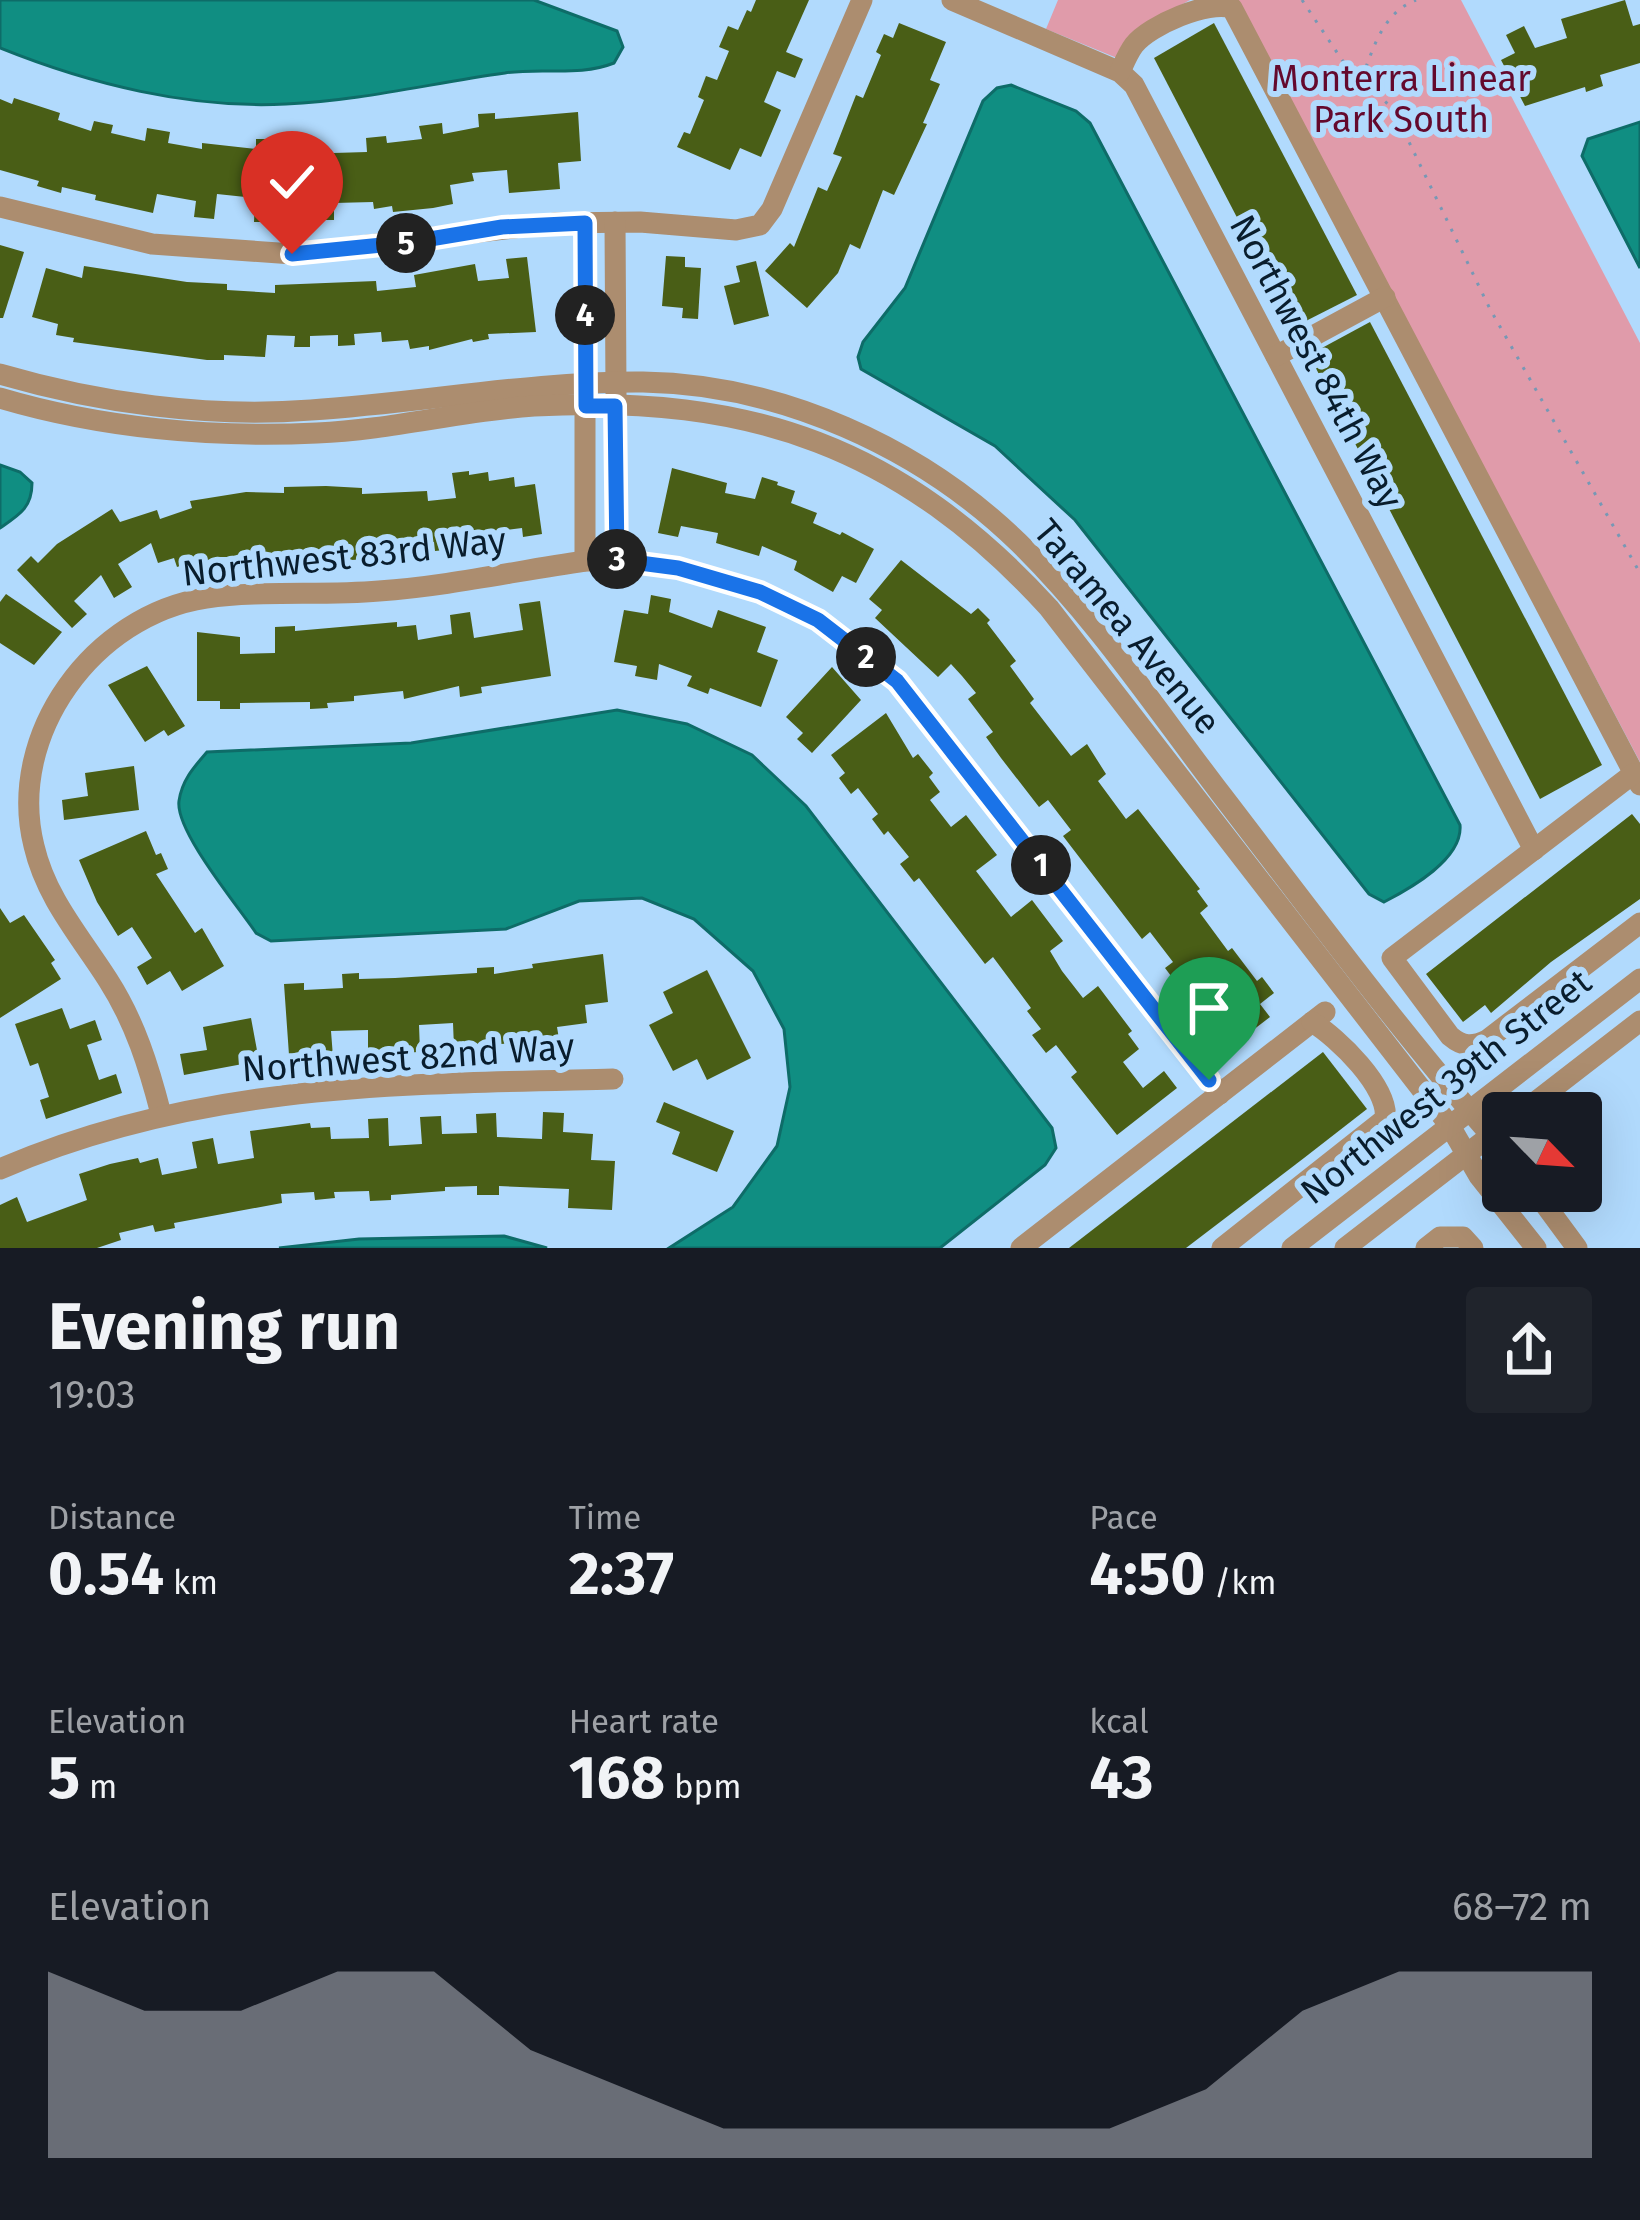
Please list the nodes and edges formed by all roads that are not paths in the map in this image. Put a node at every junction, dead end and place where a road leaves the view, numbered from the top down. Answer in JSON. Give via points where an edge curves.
{"nodes":[{"id":1,"x":862,"y":0,"type":"edge"},
{"id":2,"x":952,"y":0,"type":"edge"},
{"id":3,"x":1120,"y":71,"type":"junction"},
{"id":4,"x":0,"y":207,"type":"edge"},
{"id":5,"x":615,"y":222,"type":"junction"},
{"id":6,"x":585,"y":223,"type":"junction"},
{"id":7,"x":1385,"y":297,"type":"junction"},
{"id":8,"x":1276,"y":356,"type":"junction"},
{"id":9,"x":0,"y":374,"type":"edge"},
{"id":10,"x":614,"y":382,"type":"junction"},
{"id":11,"x":586,"y":395,"type":"junction"},
{"id":12,"x":0,"y":398,"type":"edge"},
{"id":13,"x":615,"y":406,"type":"junction"},
{"id":14,"x":617,"y":560,"type":"junction"},
{"id":15,"x":585,"y":562,"type":"junction"},
{"id":16,"x":1637,"y":780,"type":"edge"},
{"id":17,"x":1534,"y":850,"type":"junction"},
{"id":18,"x":1640,"y":922,"type":"edge"},
{"id":19,"x":1640,"y":979,"type":"edge"},
{"id":20,"x":1640,"y":1021,"type":"edge"},
{"id":21,"x":614,"y":1079,"type":"dead end"},
{"id":22,"x":1548,"y":1092,"type":"edge"},
{"id":23,"x":1220,"y":1094,"type":"junction"},
{"id":24,"x":1468,"y":1112,"type":"junction"},
{"id":25,"x":161,"y":1114,"type":"junction"},
{"id":26,"x":1482,"y":1123,"type":"edge"},
{"id":27,"x":1450,"y":1126,"type":"junction"},
{"id":28,"x":1482,"y":1146,"type":"edge"},
{"id":29,"x":1466,"y":1154,"type":"junction"},
{"id":30,"x":0,"y":1169,"type":"edge"},
{"id":31,"x":1550,"y":1212,"type":"edge"},
{"id":32,"x":1025,"y":1247,"type":"edge"},
{"id":33,"x":1222,"y":1248,"type":"edge"},
{"id":34,"x":1292,"y":1248,"type":"edge"},
{"id":35,"x":1345,"y":1248,"type":"edge"},
{"id":36,"x":1426,"y":1248,"type":"edge"},
{"id":37,"x":1473,"y":1248,"type":"edge"},
{"id":38,"x":1536,"y":1248,"type":"edge"},
{"id":39,"x":1577,"y":1248,"type":"edge"}],
"edges":[{"from":1,"to":5,"type":"street","via":[[760,225]]},
{"from":2,"to":3,"type":"street"},
{"from":3,"to":7,"type":"street","via":[[1142,38],[1200,7],[1232,8]]},
{"from":3,"to":8,"type":"street","name":"Northwest 84th Way"},
{"from":4,"to":6,"type":"street","via":[[152,244],[292,254]]},
{"from":5,"to":6,"type":"street"},
{"from":5,"to":10,"type":"street"},
{"from":6,"to":11,"type":"street"},
{"from":7,"to":8,"type":"street"},
{"from":7,"to":16,"type":"street"},
{"from":8,"to":17,"type":"street","name":"Northwest 84th Way"},
{"from":9,"to":11,"type":"street","name":"Taramea Avenue","via":[[222,412],[306,411],[534,385]]},
{"from":10,"to":11,"type":"street","name":"Taramea Avenue"},
{"from":10,"to":13,"type":"street"},
{"from":10,"to":24,"type":"street","name":"Taramea Avenue","via":[[794,407],[873,441],[967,498],[1072,599]]},
{"from":11,"to":12,"type":"street","name":"Taramea Avenue","via":[[315,434],[106,422]]},
{"from":11,"to":13,"type":"street","name":"Taramea Avenue"},
{"from":11,"to":15,"type":"street"},
{"from":13,"to":14,"type":"street"},
{"from":13,"to":27,"type":"street","name":"Taramea Avenue","via":[[684,407],[821,442],[891,477],[1000,554]]},
{"from":14,"to":15,"type":"street","name":"Northwest 83rd Way"},
{"from":14,"to":23,"type":"street","name":"Northwest 83rd Way","via":[[760,592],[818,620],[897,681]]},
{"from":15,"to":25,"type":"street","name":"Northwest 83rd Way","via":[[379,591],[176,605],[112,638],[70,679],[45,726],[30,785],[32,842],[52,897],[130,1018]]},
{"from":16,"to":17,"type":"street"},
{"from":17,"to":18,"type":"street","via":[[1392,958],[1461,1045],[1487,1040]]},
{"from":19,"to":24,"type":"street","name":"Northwest 39th Street"},
{"from":20,"to":22,"type":"street","name":"Northwest 39th Street"},
{"from":21,"to":25,"type":"street","name":"Northwest 82nd Way","via":[[398,1084],[254,1096]]},
{"from":23,"to":32,"type":"street"},
{"from":23,"to":33,"type":"street","via":[[1318,1017],[1386,1103],[1384,1119]]},
{"from":24,"to":26,"type":"street","name":"Taramea Avenue"},
{"from":24,"to":27,"type":"street","name":"Northwest 39th Street"},
{"from":25,"to":30,"type":"street","name":"Northwest 82nd Way"},
{"from":27,"to":29,"type":"street","name":"Taramea Avenue"},
{"from":27,"to":34,"type":"street","name":"Northwest 39th Street"},
{"from":28,"to":29,"type":"street","name":"Northwest 39th Street"},
{"from":29,"to":35,"type":"street","name":"Northwest 39th Street"},
{"from":29,"to":38,"type":"street","name":"Taramea Avenue"},
{"from":31,"to":39,"type":"street"},
{"from":36,"to":37,"type":"street","via":[[1440,1237],[1463,1238]]}]}
